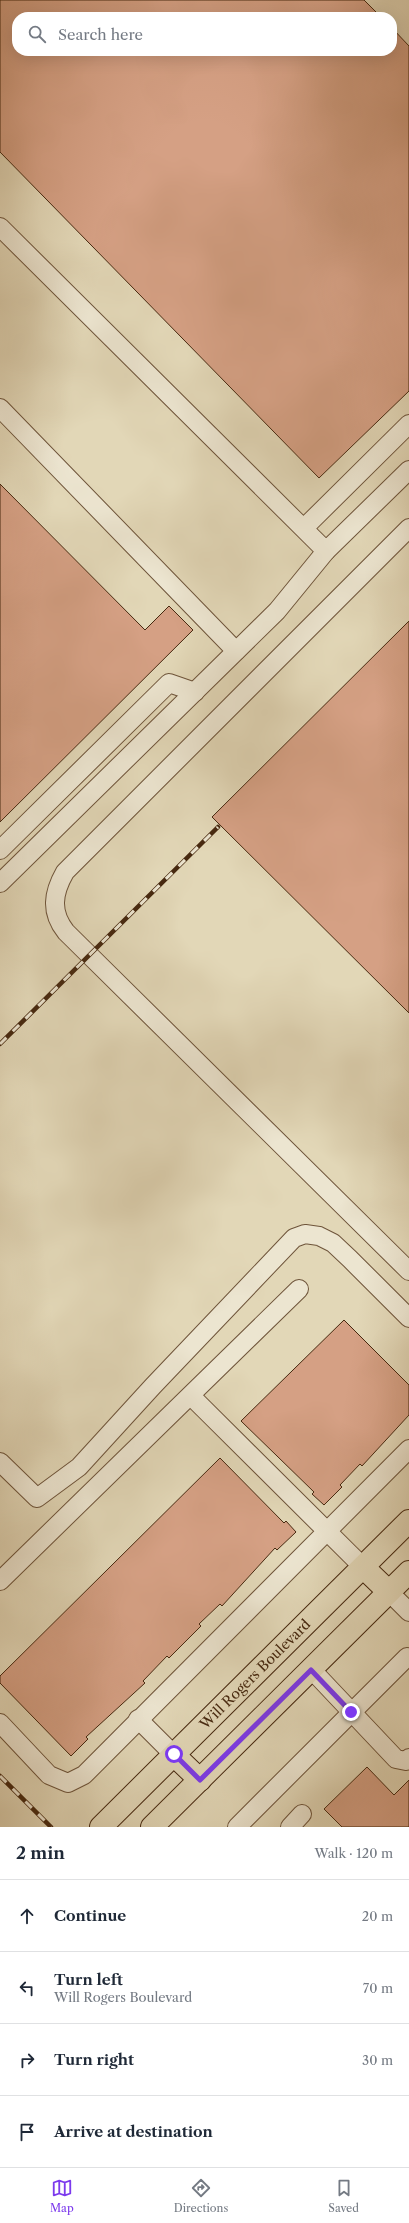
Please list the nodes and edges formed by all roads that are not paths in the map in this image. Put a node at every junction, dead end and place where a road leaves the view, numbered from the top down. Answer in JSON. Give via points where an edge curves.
{"nodes":[{"id":1,"x":0,"y":227,"type":"edge"},
{"id":2,"x":0,"y":408,"type":"edge"},
{"id":3,"x":409,"y":424,"type":"edge"},
{"id":4,"x":409,"y":470,"type":"edge"},
{"id":5,"x":304,"y":528,"type":"junction"},
{"id":6,"x":409,"y":528,"type":"edge"},
{"id":7,"x":326,"y":551,"type":"junction"},
{"id":8,"x":236,"y":651,"type":"junction"},
{"id":9,"x":195,"y":692,"type":"junction"},
{"id":10,"x":0,"y":850,"type":"edge"},
{"id":11,"x":0,"y":883,"type":"edge"},
{"id":12,"x":409,"y":1271,"type":"edge"},
{"id":13,"x":299,"y":1289,"type":"dead end"},
{"id":14,"x":409,"y":1318,"type":"edge"},
{"id":15,"x":191,"y":1396,"type":"junction"},
{"id":16,"x":409,"y":1450,"type":"edge"},
{"id":17,"x":0,"y":1462,"type":"edge"},
{"id":18,"x":409,"y":1521,"type":"edge"},
{"id":19,"x":328,"y":1532,"type":"junction"},
{"id":20,"x":363,"y":1567,"type":"junction"},
{"id":21,"x":409,"y":1572,"type":"edge"},
{"id":22,"x":0,"y":1581,"type":"edge"},
{"id":23,"x":389,"y":1592,"type":"junction"},
{"id":24,"x":409,"y":1612,"type":"edge"},
{"id":25,"x":408,"y":1657,"type":"edge"},
{"id":26,"x":311,"y":1670,"type":"junction"},
{"id":27,"x":351,"y":1712,"type":"junction"},
{"id":28,"x":138,"y":1719,"type":"junction"},
{"id":29,"x":0,"y":1723,"type":"edge"},
{"id":30,"x":174,"y":1754,"type":"junction"},
{"id":31,"x":409,"y":1758,"type":"edge"},
{"id":32,"x":200,"y":1780,"type":"junction"},
{"id":33,"x":101,"y":1827,"type":"edge"},
{"id":34,"x":152,"y":1827,"type":"edge"},
{"id":35,"x":237,"y":1827,"type":"edge"}],
"edges":[{"from":1,"to":5,"type":"lane"},
{"from":2,"to":8,"type":"lane"},
{"from":3,"to":5,"type":"lane"},
{"from":4,"to":7,"type":"lane"},
{"from":5,"to":7,"type":"lane"},
{"from":6,"to":12,"type":"lane","via":[[65,872],[57,885],[54,898],[59,923],[66,932]]},
{"from":7,"to":8,"type":"lane","via":[[277,611]]},
{"from":8,"to":9,"type":"lane"},
{"from":9,"to":10,"type":"lane","via":[[169,682]]},
{"from":9,"to":11,"type":"lane"},
{"from":13,"to":15,"type":"lane"},
{"from":14,"to":17,"type":"lane","via":[[350,1258],[319,1236],[305,1234],[294,1238],[79,1467],[37,1498]]},
{"from":15,"to":19,"type":"lane"},
{"from":15,"to":22,"type":"lane"},
{"from":16,"to":19,"type":"lane"},
{"from":18,"to":20,"type":"main road","name":"Will Rogers Boulevard"},
{"from":19,"to":20,"type":"lane"},
{"from":19,"to":28,"type":"lane"},
{"from":20,"to":23,"type":"main road"},
{"from":20,"to":30,"type":"main road","name":"Will Rogers Boulevard"},
{"from":21,"to":23,"type":"main road"},
{"from":23,"to":24,"type":"lane"},
{"from":23,"to":26,"type":"main road"},
{"from":25,"to":27,"type":"lane"},
{"from":26,"to":27,"type":"lane"},
{"from":26,"to":32,"type":"main road"},
{"from":27,"to":31,"type":"lane","via":[[396,1759]]},
{"from":27,"to":35,"type":"lane"},
{"from":28,"to":29,"type":"lane","via":[[84,1775],[68,1783],[49,1775]]},
{"from":28,"to":30,"type":"lane"},
{"from":30,"to":32,"type":"main road"},
{"from":30,"to":33,"type":"main road","name":"Will Rogers Boulevard"},
{"from":32,"to":34,"type":"main road"}]}
